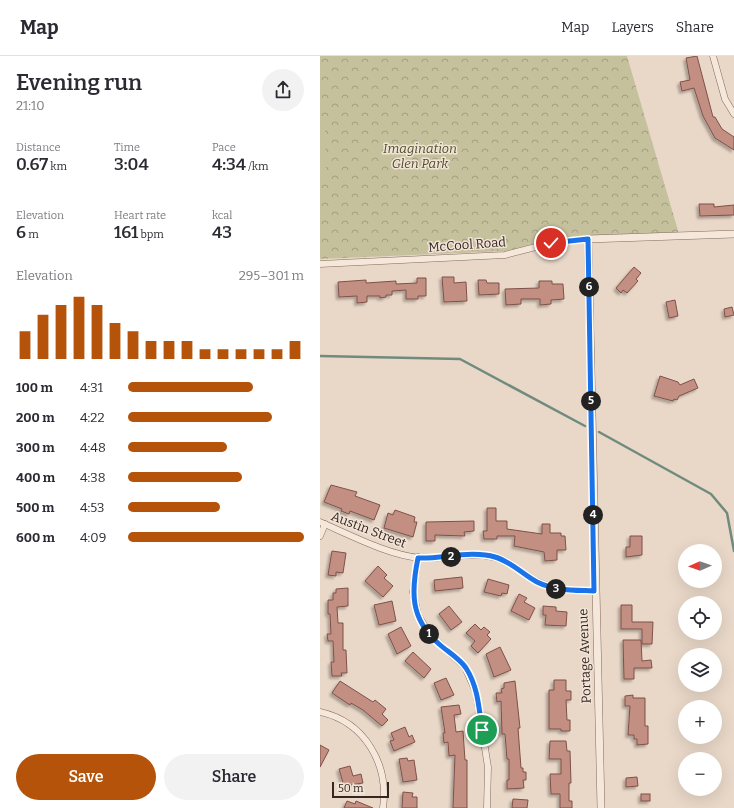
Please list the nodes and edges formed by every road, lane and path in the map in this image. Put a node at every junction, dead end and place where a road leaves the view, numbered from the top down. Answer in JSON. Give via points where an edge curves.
{"nodes":[{"id":1,"x":713,"y":56,"type":"edge"},
{"id":2,"x":734,"y":114,"type":"edge"},
{"id":3,"x":734,"y":234,"type":"edge"},
{"id":4,"x":588,"y":239,"type":"junction"},
{"id":5,"x":320,"y":264,"type":"edge"},
{"id":6,"x":323,"y":523,"type":"edge"},
{"id":7,"x":320,"y":536,"type":"edge"},
{"id":8,"x":418,"y":558,"type":"junction"},
{"id":9,"x":594,"y":591,"type":"junction"},
{"id":10,"x":320,"y":712,"type":"edge"},
{"id":11,"x":382,"y":808,"type":"edge"},
{"id":12,"x":487,"y":808,"type":"edge"},
{"id":13,"x":601,"y":808,"type":"edge"}],
"edges":[{"from":1,"to":2,"type":"street","via":[[725,99]]},
{"from":3,"to":4,"type":"street","name":"McCool Road"},
{"from":4,"to":5,"type":"street","name":"McCool Road","via":[[551,243],[504,255]]},
{"from":4,"to":9,"type":"street","name":"Portage Avenue"},
{"from":6,"to":7,"type":"street"},
{"from":6,"to":8,"type":"street","name":"Austin Street","via":[[390,550]]},
{"from":8,"to":9,"type":"street","name":"Austin Street","via":[[482,555],[494,557],[514,564],[546,586]]},
{"from":8,"to":12,"type":"street","via":[[413,592],[418,615],[430,636],[465,667],[476,692],[488,767]]},
{"from":9,"to":13,"type":"street","name":"Portage Avenue"},
{"from":10,"to":11,"type":"street","via":[[351,725],[372,748],[383,778]]}]}
